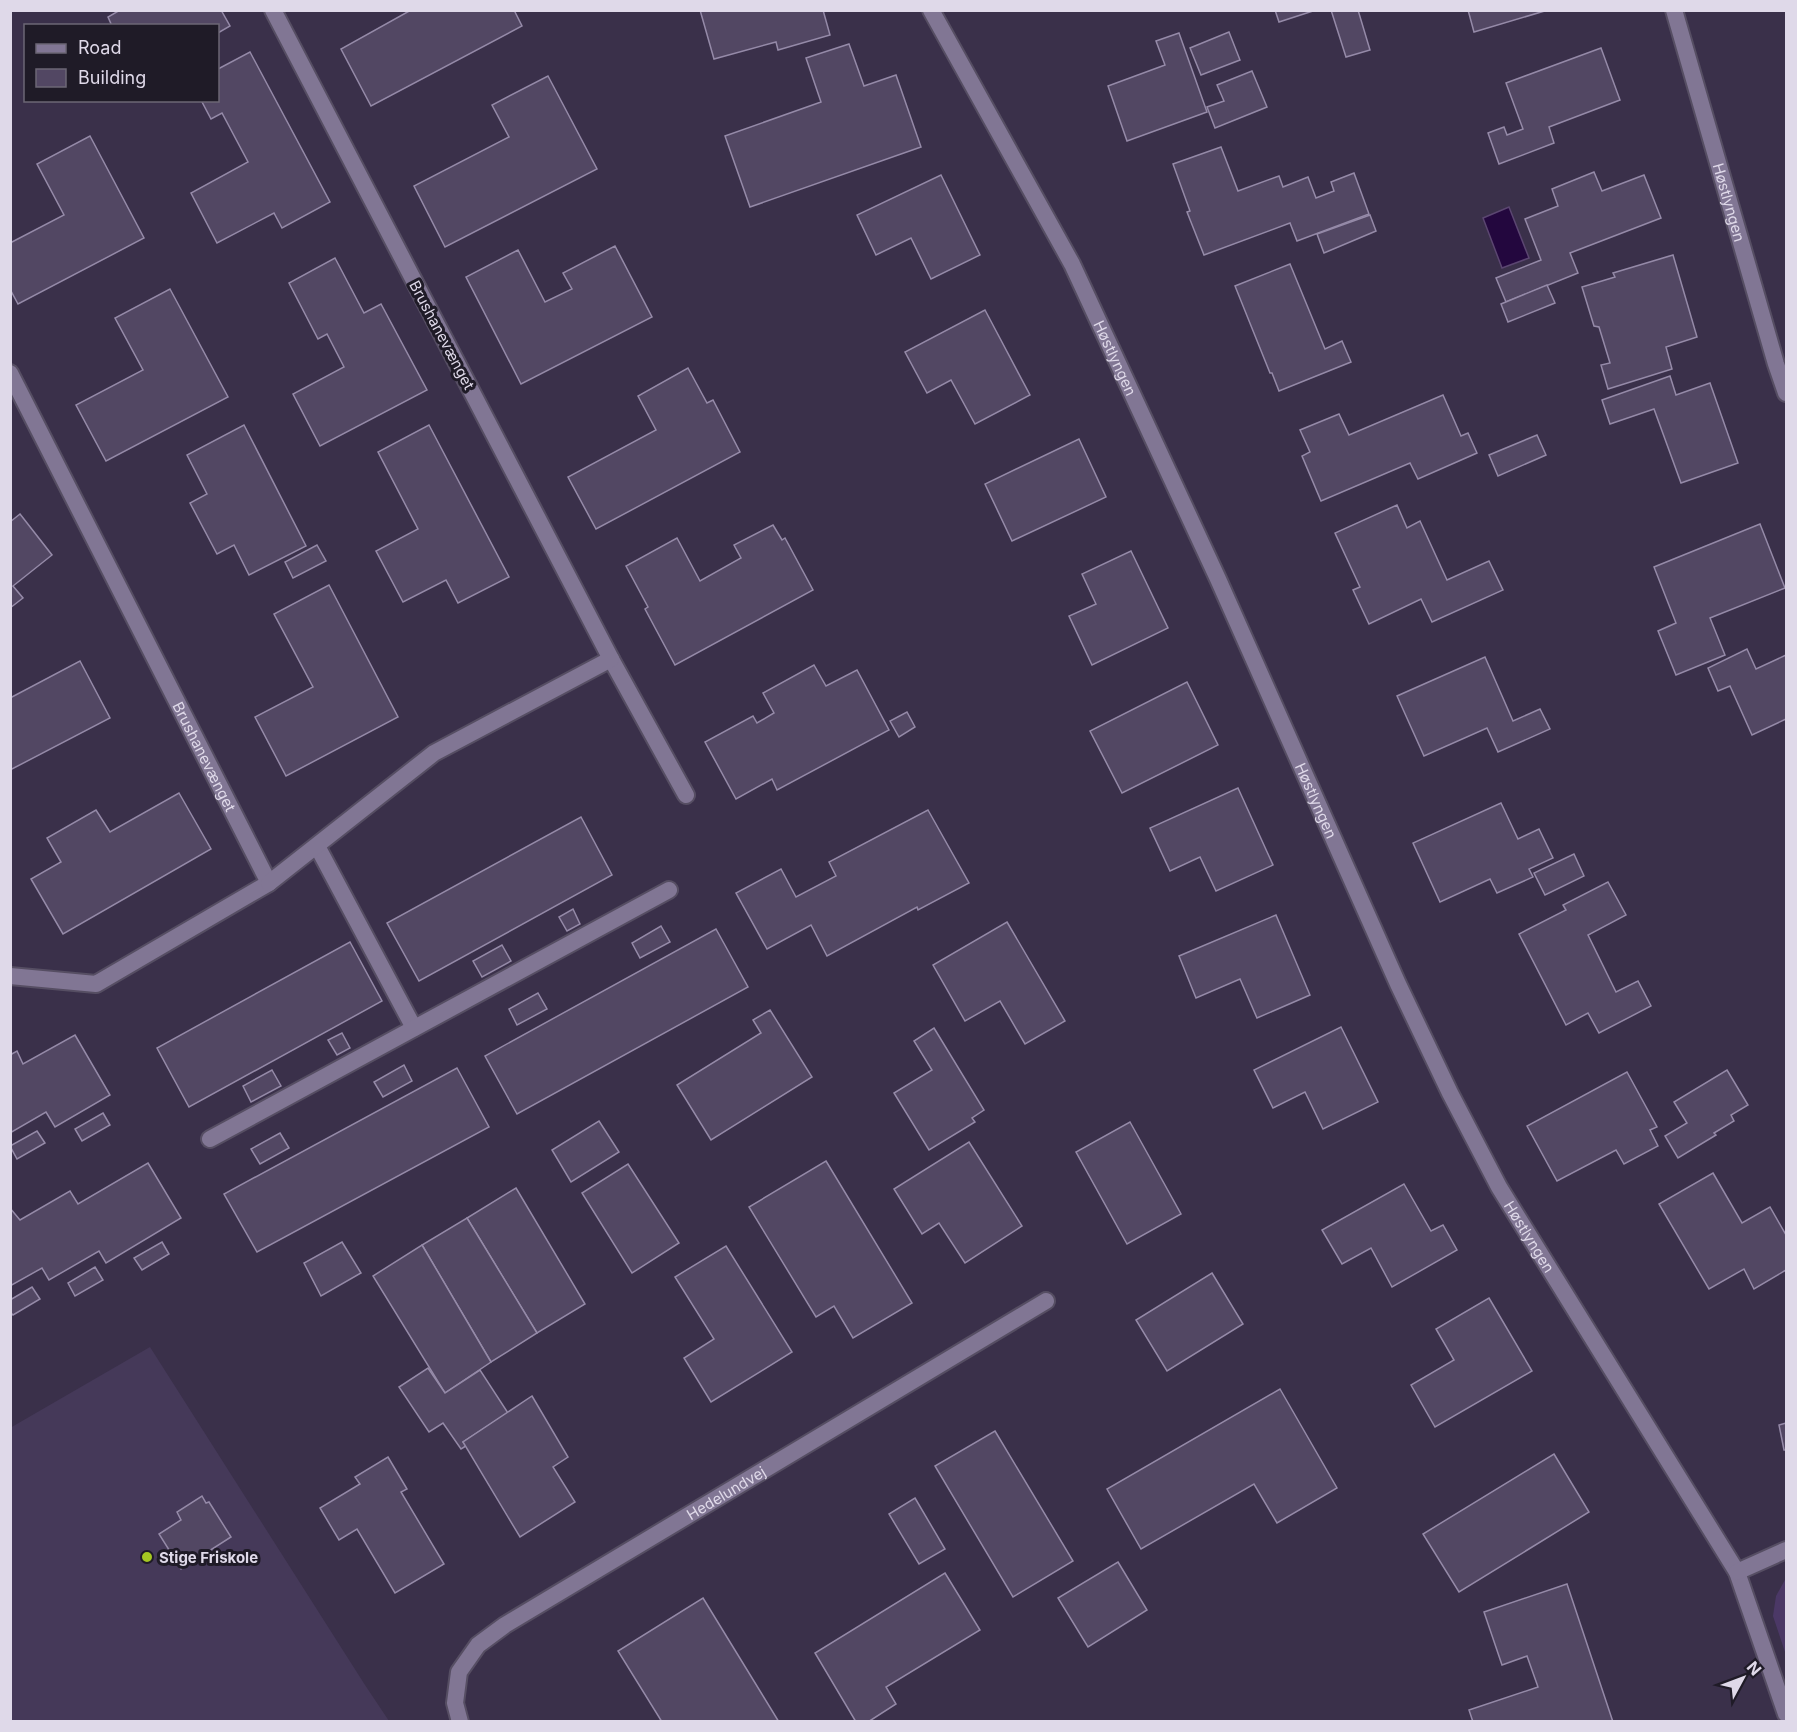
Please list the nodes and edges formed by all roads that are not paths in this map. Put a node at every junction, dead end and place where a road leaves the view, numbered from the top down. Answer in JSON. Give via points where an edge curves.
{"nodes":[{"id":1,"x":273,"y":10,"type":"edge"},
{"id":2,"x":931,"y":10,"type":"edge"},
{"id":3,"x":1674,"y":10,"type":"edge"},
{"id":4,"x":10,"y":373,"type":"edge"},
{"id":5,"x":1786,"y":393,"type":"edge"},
{"id":6,"x":611,"y":659,"type":"junction"},
{"id":7,"x":686,"y":795,"type":"dead end"},
{"id":8,"x":317,"y":846,"type":"junction"},
{"id":9,"x":269,"y":883,"type":"junction"},
{"id":10,"x":669,"y":891,"type":"dead end"},
{"id":11,"x":10,"y":976,"type":"edge"},
{"id":12,"x":414,"y":1028,"type":"junction"},
{"id":13,"x":210,"y":1139,"type":"dead end"},
{"id":14,"x":1046,"y":1301,"type":"dead end"},
{"id":15,"x":1786,"y":1550,"type":"edge"},
{"id":16,"x":1737,"y":1572,"type":"junction"},
{"id":17,"x":1786,"y":1714,"type":"edge"},
{"id":18,"x":460,"y":1722,"type":"edge"}],
"edges":[{"from":1,"to":6,"type":"street","name":"Brushanevænget"},
{"from":2,"to":16,"type":"street","name":"Høstlyngen","via":[[1072,264],[1218,579],[1398,984],[1498,1187]]},
{"from":3,"to":5,"type":"street","name":"Høstlyngen"},
{"from":4,"to":9,"type":"street","name":"Brushanevænget"},
{"from":6,"to":7,"type":"street","name":"Brushanevænget"},
{"from":6,"to":8,"type":"street","via":[[434,753]]},
{"from":8,"to":9,"type":"street"},
{"from":8,"to":12,"type":"street"},
{"from":9,"to":11,"type":"street","via":[[96,984]]},
{"from":10,"to":12,"type":"street"},
{"from":12,"to":13,"type":"street"},
{"from":14,"to":18,"type":"street","name":"Hedelundvej","via":[[505,1625],[478,1645],[459,1672],[455,1703]]},
{"from":15,"to":16,"type":"street"},
{"from":16,"to":17,"type":"street","name":"Høstlyngen"}]}
